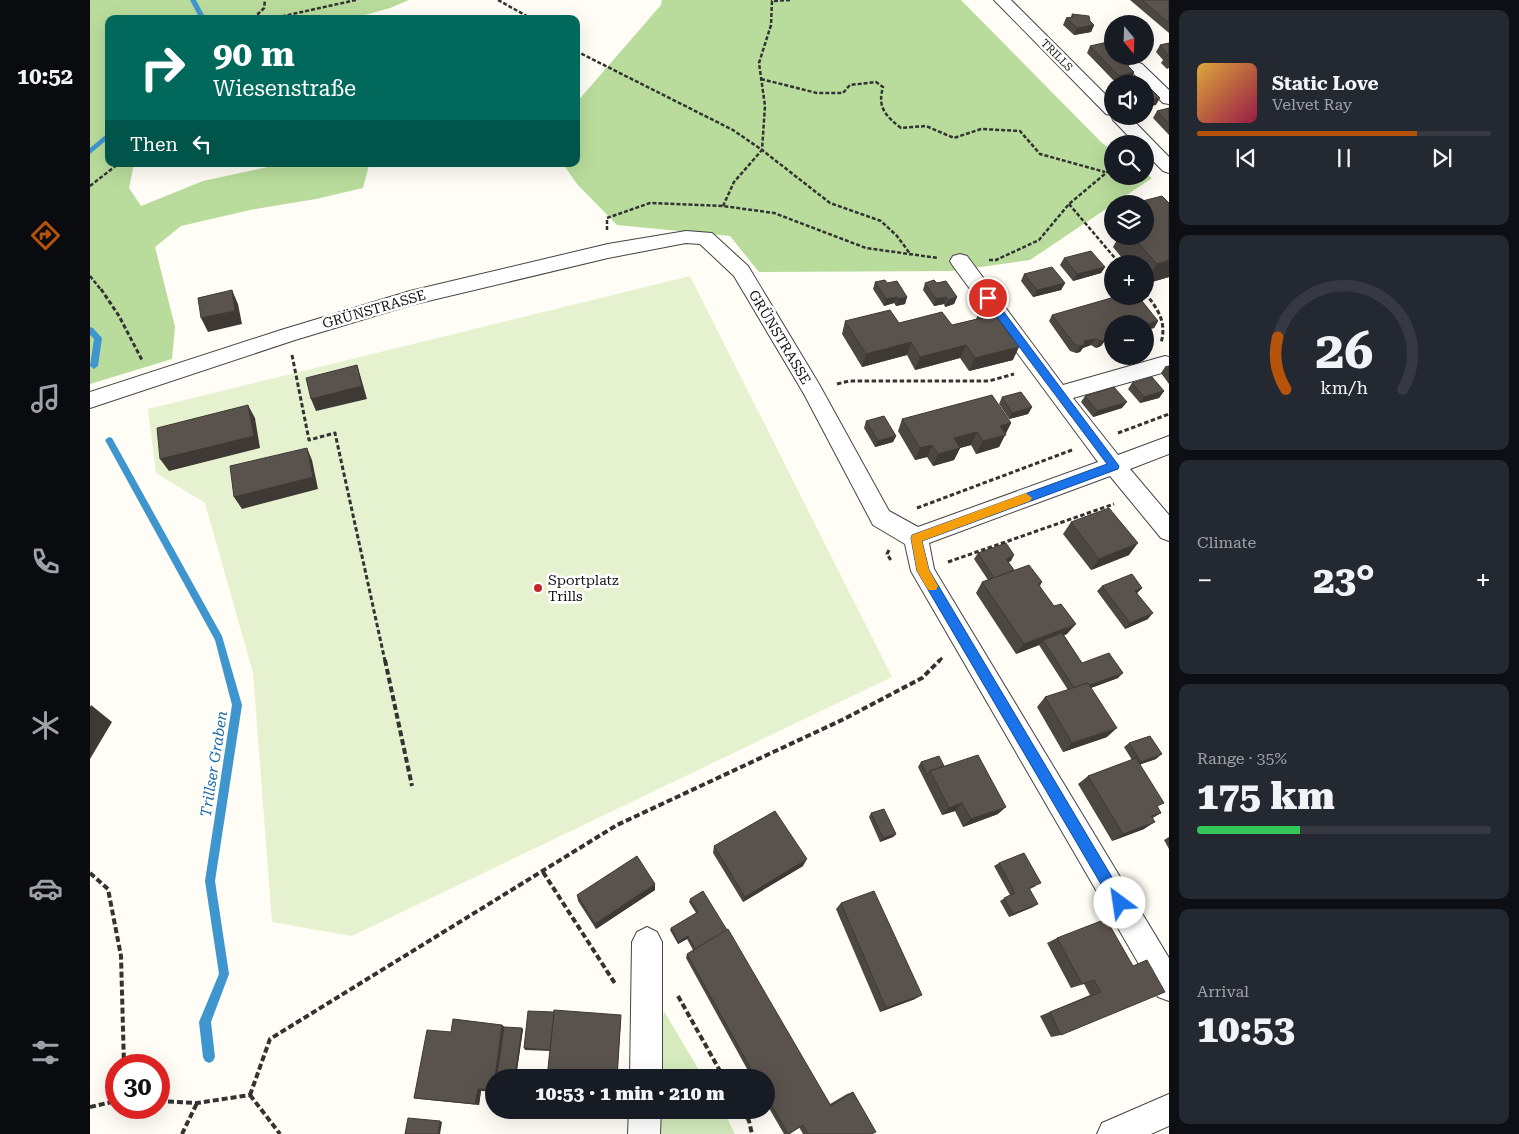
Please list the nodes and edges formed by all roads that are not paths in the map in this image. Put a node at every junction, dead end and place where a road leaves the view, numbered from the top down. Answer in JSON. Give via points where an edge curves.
{"nodes":[{"id":1,"x":1002,"y":0,"type":"edge"},
{"id":2,"x":1136,"y":67,"type":"dead end"},
{"id":3,"x":1169,"y":99,"type":"edge"},
{"id":4,"x":1104,"y":102,"type":"edge"},
{"id":5,"x":1129,"y":125,"type":"edge"},
{"id":6,"x":1165,"y":158,"type":"edge"},
{"id":7,"x":960,"y":261,"type":"road end"},
{"id":8,"x":1164,"y":364,"type":"road end"},
{"id":9,"x":1059,"y":394,"type":"junction"},
{"id":10,"x":90,"y":400,"type":"edge"},
{"id":11,"x":1169,"y":445,"type":"edge"},
{"id":12,"x":1114,"y":466,"type":"junction"},
{"id":13,"x":1169,"y":531,"type":"edge"},
{"id":14,"x":916,"y":538,"type":"junction"},
{"id":15,"x":647,"y":942,"type":"dead end"},
{"id":16,"x":1169,"y":986,"type":"edge"},
{"id":17,"x":646,"y":1069,"type":"edge"},
{"id":18,"x":1169,"y":1110,"type":"edge"},
{"id":19,"x":645,"y":1119,"type":"edge"},
{"id":20,"x":644,"y":1134,"type":"edge"},
{"id":21,"x":1113,"y":1134,"type":"edge"}],
"edges":[{"from":1,"to":4,"type":"street","name":"TRILLS"},
{"from":2,"to":3,"type":"street"},
{"from":5,"to":6,"type":"street"},
{"from":7,"to":9,"type":"street"},
{"from":8,"to":9,"type":"street"},
{"from":9,"to":12,"type":"street"},
{"from":10,"to":14,"type":"street","name":"GRÜNSTRASSE","via":[[410,298],[608,251],[686,237],[705,238],[741,272],[812,390],[881,518]]},
{"from":11,"to":12,"type":"street"},
{"from":12,"to":13,"type":"street"},
{"from":12,"to":14,"type":"street"},
{"from":14,"to":16,"type":"street","via":[[923,571]]},
{"from":15,"to":17,"type":"street"},
{"from":18,"to":21,"type":"street"},
{"from":19,"to":20,"type":"street"}]}
